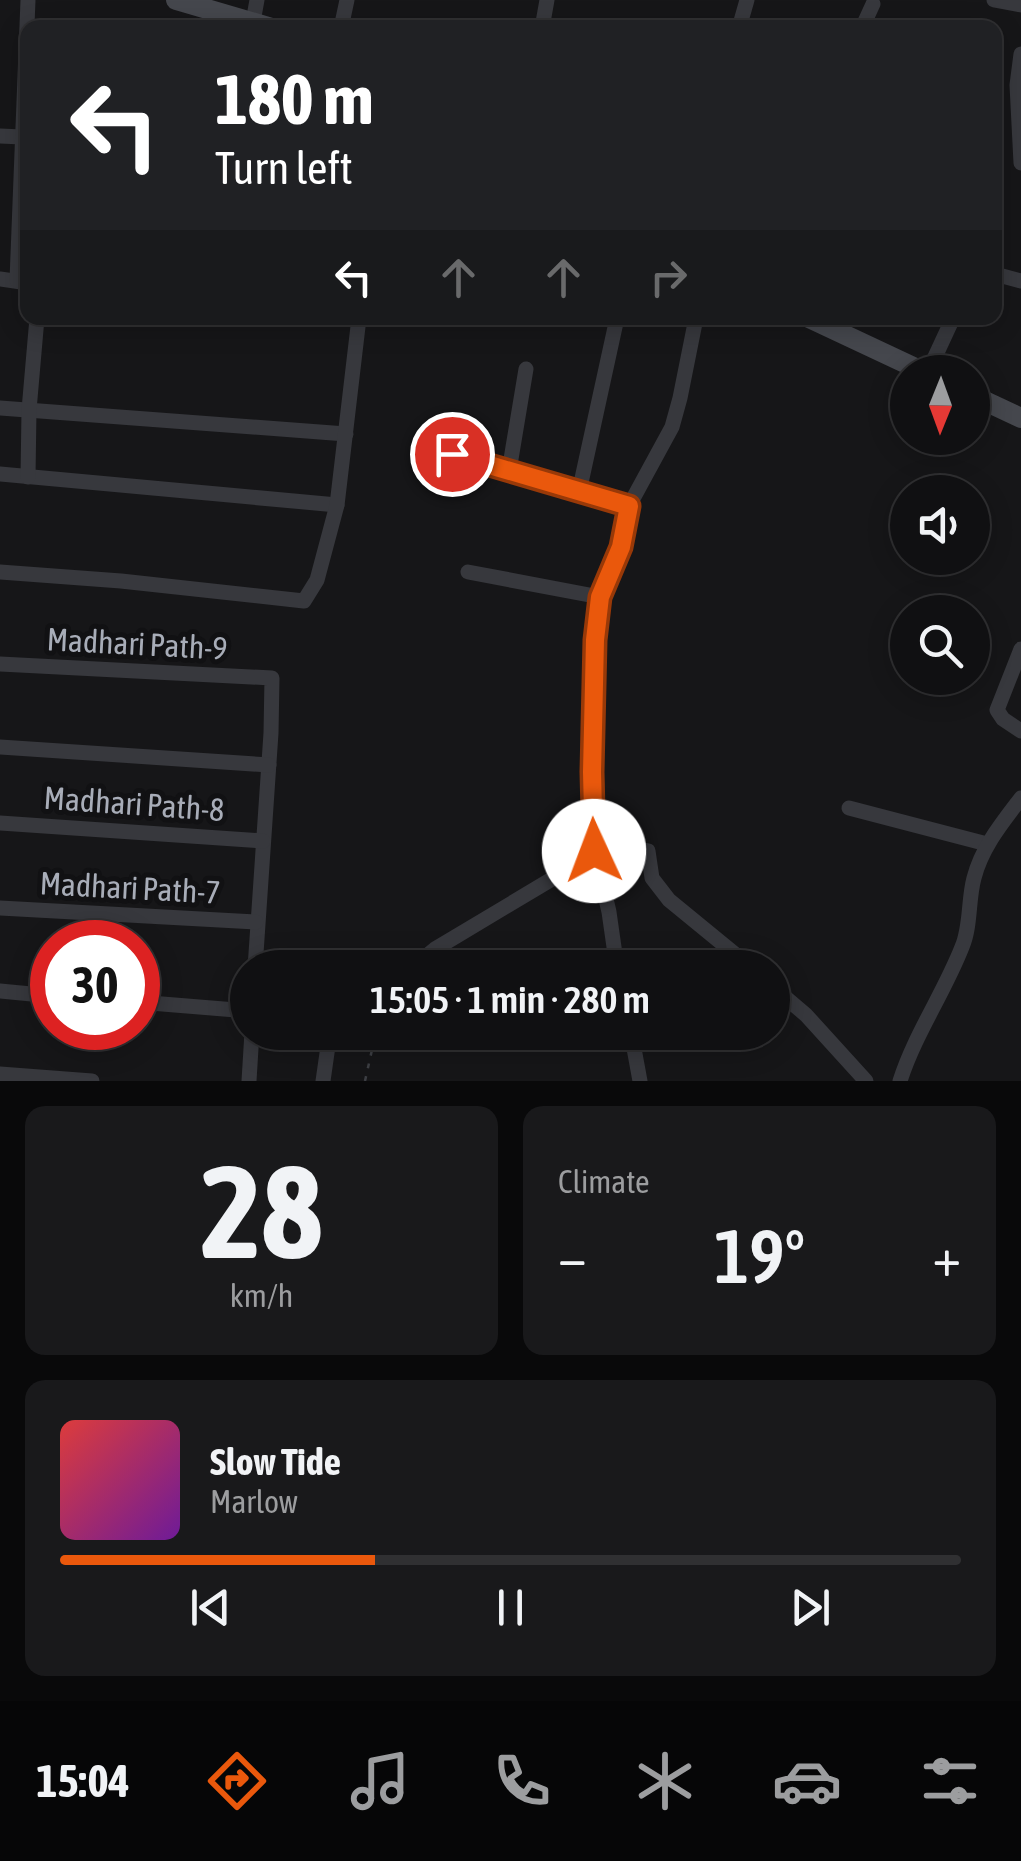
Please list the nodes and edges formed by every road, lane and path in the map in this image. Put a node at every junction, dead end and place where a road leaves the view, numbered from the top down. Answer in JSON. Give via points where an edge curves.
{"nodes":[{"id":1,"x":176,"y":0,"type":"edge"},
{"id":2,"x":994,"y":0,"type":"edge"},
{"id":3,"x":873,"y":4,"type":"dead end"},
{"id":4,"x":1021,"y":5,"type":"edge"},
{"id":5,"x":245,"y":20,"type":"edge"},
{"id":6,"x":866,"y":20,"type":"edge"},
{"id":7,"x":1021,"y":54,"type":"edge"},
{"id":8,"x":1021,"y":163,"type":"edge"},
{"id":9,"x":36,"y":325,"type":"edge"},
{"id":10,"x":358,"y":325,"type":"edge"},
{"id":11,"x":612,"y":325,"type":"edge"},
{"id":12,"x":695,"y":325,"type":"edge"},
{"id":13,"x":824,"y":325,"type":"edge"},
{"id":14,"x":950,"y":325,"type":"edge"},
{"id":15,"x":890,"y":355,"type":"edge"},
{"id":16,"x":934,"y":355,"type":"edge"},
{"id":17,"x":526,"y":369,"type":"dead end"},
{"id":18,"x":990,"y":404,"type":"edge"},
{"id":19,"x":0,"y":408,"type":"edge"},
{"id":20,"x":30,"y":410,"type":"junction"},
{"id":21,"x":1021,"y":418,"type":"edge"},
{"id":22,"x":346,"y":434,"type":"junction"},
{"id":23,"x":452,"y":454,"type":"dead end"},
{"id":24,"x":509,"y":471,"type":"junction"},
{"id":25,"x":0,"y":474,"type":"edge"},
{"id":26,"x":28,"y":477,"type":"junction"},
{"id":27,"x":580,"y":492,"type":"junction"},
{"id":28,"x":337,"y":506,"type":"junction"},
{"id":29,"x":629,"y":506,"type":"junction"},
{"id":30,"x":0,"y":572,"type":"edge"},
{"id":31,"x":468,"y":572,"type":"dead end"},
{"id":32,"x":600,"y":597,"type":"junction"},
{"id":33,"x":1021,"y":649,"type":"edge"},
{"id":34,"x":0,"y":664,"type":"edge"},
{"id":35,"x":1021,"y":731,"type":"edge"},
{"id":36,"x":0,"y":747,"type":"edge"},
{"id":37,"x":269,"y":764,"type":"junction"},
{"id":38,"x":1021,"y":798,"type":"edge"},
{"id":39,"x":849,"y":808,"type":"dead end"},
{"id":40,"x":0,"y":823,"type":"edge"},
{"id":41,"x":264,"y":841,"type":"junction"},
{"id":42,"x":986,"y":844,"type":"junction"},
{"id":43,"x":594,"y":851,"type":"junction"},
{"id":44,"x":0,"y":908,"type":"edge"},
{"id":45,"x":256,"y":922,"type":"junction"},
{"id":46,"x":255,"y":950,"type":"edge"},
{"id":47,"x":434,"y":950,"type":"edge"},
{"id":48,"x":614,"y":950,"type":"edge"},
{"id":49,"x":730,"y":950,"type":"edge"},
{"id":50,"x":0,"y":992,"type":"edge"},
{"id":51,"x":30,"y":994,"type":"edge"},
{"id":52,"x":790,"y":1001,"type":"edge"},
{"id":53,"x":160,"y":1004,"type":"edge"},
{"id":54,"x":230,"y":1010,"type":"edge"},
{"id":55,"x":251,"y":1050,"type":"edge"},
{"id":56,"x":328,"y":1050,"type":"edge"},
{"id":57,"x":372,"y":1050,"type":"edge"},
{"id":58,"x":634,"y":1050,"type":"edge"},
{"id":59,"x":0,"y":1074,"type":"edge"},
{"id":60,"x":92,"y":1081,"type":"edge"},
{"id":61,"x":249,"y":1081,"type":"edge"},
{"id":62,"x":324,"y":1081,"type":"edge"},
{"id":63,"x":366,"y":1081,"type":"edge"},
{"id":64,"x":640,"y":1081,"type":"edge"},
{"id":65,"x":866,"y":1081,"type":"edge"},
{"id":66,"x":900,"y":1081,"type":"edge"}],
"edges":[{"from":1,"to":5,"type":"street"},
{"from":2,"to":4,"type":"street"},
{"from":3,"to":6,"type":"street"},
{"from":7,"to":8,"type":"street"},
{"from":9,"to":20,"type":"street"},
{"from":10,"to":22,"type":"street"},
{"from":11,"to":27,"type":"street"},
{"from":12,"to":29,"type":"street","via":[[672,427]]},
{"from":13,"to":15,"type":"street"},
{"from":14,"to":16,"type":"street"},
{"from":17,"to":24,"type":"street"},
{"from":18,"to":21,"type":"street"},
{"from":19,"to":20,"type":"street"},
{"from":20,"to":22,"type":"street"},
{"from":20,"to":26,"type":"street"},
{"from":22,"to":28,"type":"street"},
{"from":23,"to":24,"type":"street"},
{"from":24,"to":27,"type":"street"},
{"from":25,"to":26,"type":"street"},
{"from":26,"to":28,"type":"street"},
{"from":27,"to":29,"type":"street"},
{"from":28,"to":30,"type":"street","via":[[317,580],[304,601]]},
{"from":29,"to":32,"type":"street"},
{"from":31,"to":32,"type":"street"},
{"from":32,"to":43,"type":"street"},
{"from":33,"to":35,"type":"street","via":[[997,710]]},
{"from":34,"to":37,"type":"street","name":"Madhari Path-9","via":[[272,678]]},
{"from":36,"to":37,"type":"street"},
{"from":37,"to":41,"type":"street"},
{"from":38,"to":42,"type":"street"},
{"from":39,"to":42,"type":"street"},
{"from":40,"to":41,"type":"street","name":"Madhari Path-8"},
{"from":41,"to":45,"type":"street"},
{"from":42,"to":66,"type":"street","via":[[964,943]]},
{"from":43,"to":47,"type":"street"},
{"from":43,"to":48,"type":"street"},
{"from":43,"to":49,"type":"street","via":[[648,851],[652,878],[669,900]]},
{"from":44,"to":45,"type":"street","name":"Madhari Path-7"},
{"from":45,"to":46,"type":"street"},
{"from":50,"to":51,"type":"street"},
{"from":52,"to":65,"type":"street"},
{"from":53,"to":54,"type":"street"},
{"from":55,"to":61,"type":"street"},
{"from":56,"to":62,"type":"street"},
{"from":57,"to":63,"type":"path"},
{"from":58,"to":64,"type":"street"},
{"from":59,"to":60,"type":"street"}]}
